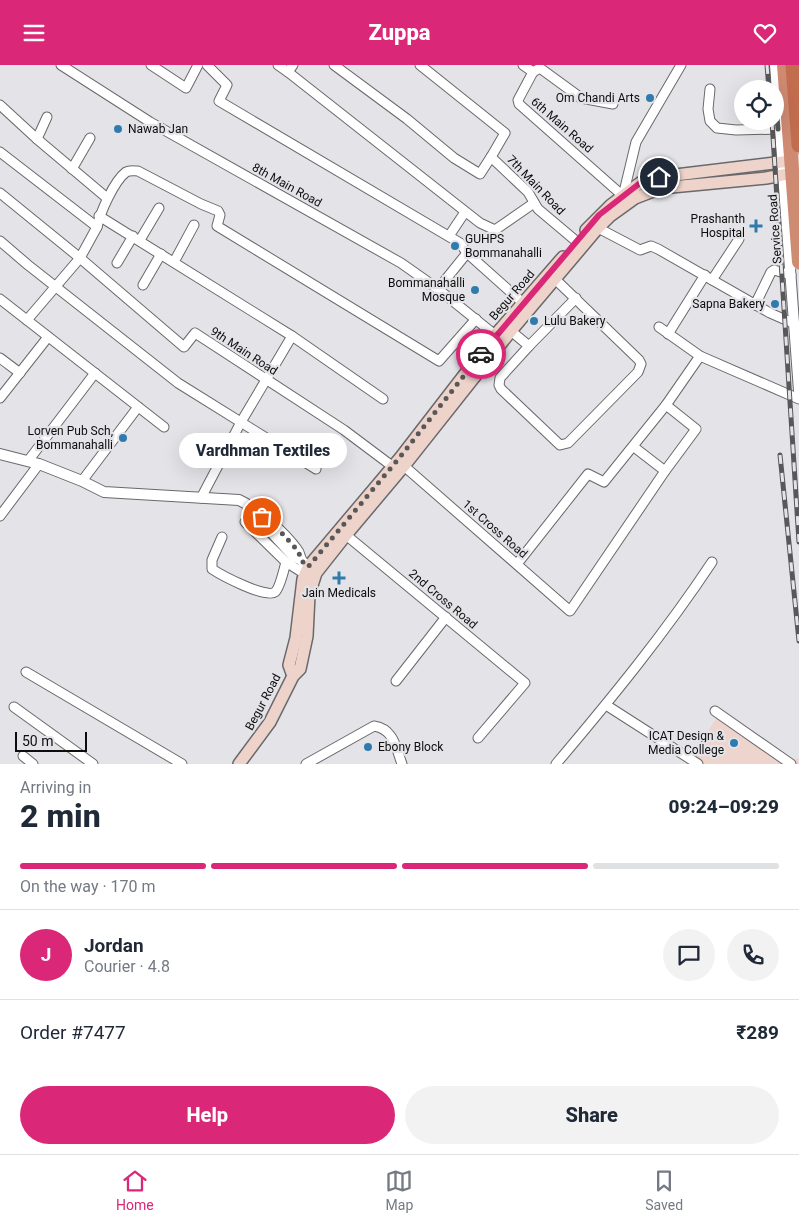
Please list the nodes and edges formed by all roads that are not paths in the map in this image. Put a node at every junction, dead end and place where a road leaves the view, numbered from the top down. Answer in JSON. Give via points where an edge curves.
{"nodes":[{"id":1,"x":61,"y":65,"type":"edge"},
{"id":2,"x":151,"y":65,"type":"edge"},
{"id":3,"x":198,"y":65,"type":"edge"},
{"id":4,"x":207,"y":65,"type":"edge"},
{"id":5,"x":278,"y":65,"type":"edge"},
{"id":6,"x":334,"y":65,"type":"edge"},
{"id":7,"x":420,"y":65,"type":"edge"},
{"id":8,"x":523,"y":65,"type":"edge"},
{"id":9,"x":681,"y":65,"type":"edge"},
{"id":10,"x":775,"y":65,"type":"edge"},
{"id":11,"x":784,"y":65,"type":"edge"},
{"id":12,"x":793,"y":65,"type":"edge"},
{"id":13,"x":290,"y":69,"type":"edge"},
{"id":14,"x":532,"y":72,"type":"junction"},
{"id":15,"x":776,"y":80,"type":"edge"},
{"id":16,"x":710,"y":89,"type":"dead end"},
{"id":17,"x":613,"y":104,"type":"dead end"},
{"id":18,"x":0,"y":105,"type":"edge"},
{"id":19,"x":47,"y":117,"type":"dead end"},
{"id":20,"x":734,"y":130,"type":"edge"},
{"id":21,"x":780,"y":130,"type":"edge"},
{"id":22,"x":90,"y":138,"type":"dead end"},
{"id":23,"x":37,"y":139,"type":"junction"},
{"id":24,"x":799,"y":145,"type":"edge"},
{"id":25,"x":0,"y":152,"type":"edge"},
{"id":26,"x":491,"y":157,"type":"junction"},
{"id":27,"x":791,"y":167,"type":"edge"},
{"id":28,"x":72,"y":169,"type":"junction"},
{"id":29,"x":0,"y":193,"type":"edge"},
{"id":30,"x":624,"y":196,"type":"junction"},
{"id":31,"x":108,"y":198,"type":"junction"},
{"id":32,"x":534,"y":203,"type":"junction"},
{"id":33,"x":159,"y":208,"type":"dead end"},
{"id":34,"x":465,"y":212,"type":"junction"},
{"id":35,"x":99,"y":216,"type":"junction"},
{"id":36,"x":194,"y":225,"type":"dead end"},
{"id":37,"x":96,"y":227,"type":"junction"},
{"id":38,"x":598,"y":228,"type":"junction"},
{"id":39,"x":449,"y":236,"type":"junction"},
{"id":40,"x":137,"y":238,"type":"junction"},
{"id":41,"x":739,"y":239,"type":"dead end"},
{"id":42,"x":0,"y":241,"type":"edge"},
{"id":43,"x":576,"y":241,"type":"junction"},
{"id":44,"x":467,"y":253,"type":"junction"},
{"id":45,"x":161,"y":254,"type":"junction"},
{"id":46,"x":80,"y":258,"type":"junction"},
{"id":47,"x":174,"y":262,"type":"junction"},
{"id":48,"x":117,"y":263,"type":"dead end"},
{"id":49,"x":799,"y":263,"type":"edge"},
{"id":50,"x":791,"y":275,"type":"junction"},
{"id":51,"x":708,"y":277,"type":"junction"},
{"id":52,"x":555,"y":279,"type":"junction"},
{"id":53,"x":143,"y":285,"type":"dead end"},
{"id":54,"x":56,"y":287,"type":"junction"},
{"id":55,"x":438,"y":289,"type":"junction"},
{"id":56,"x":576,"y":298,"type":"junction"},
{"id":57,"x":0,"y":299,"type":"edge"},
{"id":58,"x":523,"y":303,"type":"junction"},
{"id":59,"x":755,"y":305,"type":"junction"},
{"id":60,"x":476,"y":319,"type":"junction"},
{"id":61,"x":27,"y":320,"type":"junction"},
{"id":62,"x":795,"y":324,"type":"junction"},
{"id":63,"x":659,"y":327,"type":"dead end"},
{"id":64,"x":511,"y":331,"type":"junction"},
{"id":65,"x":668,"y":334,"type":"junction"},
{"id":66,"x":495,"y":335,"type":"junction"},
{"id":67,"x":292,"y":336,"type":"junction"},
{"id":68,"x":48,"y":337,"type":"junction"},
{"id":69,"x":529,"y":346,"type":"junction"},
{"id":70,"x":700,"y":356,"type":"junction"},
{"id":71,"x":0,"y":359,"type":"edge"},
{"id":72,"x":20,"y":373,"type":"junction"},
{"id":73,"x":95,"y":373,"type":"junction"},
{"id":74,"x":266,"y":380,"type":"junction"},
{"id":75,"x":799,"y":391,"type":"edge"},
{"id":76,"x":0,"y":399,"type":"edge"},
{"id":77,"x":383,"y":399,"type":"dead end"},
{"id":78,"x":799,"y":399,"type":"edge"},
{"id":79,"x":666,"y":405,"type":"junction"},
{"id":80,"x":138,"y":407,"type":"junction"},
{"id":81,"x":241,"y":422,"type":"junction"},
{"id":82,"x":164,"y":427,"type":"dead end"},
{"id":83,"x":634,"y":447,"type":"junction"},
{"id":84,"x":0,"y":454,"type":"edge"},
{"id":85,"x":28,"y":461,"type":"junction"},
{"id":86,"x":39,"y":464,"type":"junction"},
{"id":87,"x":398,"y":466,"type":"junction"},
{"id":88,"x":316,"y":469,"type":"dead end"},
{"id":89,"x":665,"y":471,"type":"junction"},
{"id":90,"x":82,"y":481,"type":"junction"},
{"id":91,"x":201,"y":498,"type":"junction"},
{"id":92,"x":0,"y":516,"type":"edge"},
{"id":93,"x":246,"y":522,"type":"dead end"},
{"id":94,"x":346,"y":535,"type":"junction"},
{"id":95,"x":222,"y":537,"type":"dead end"},
{"id":96,"x":286,"y":562,"type":"junction"},
{"id":97,"x":712,"y":562,"type":"dead end"},
{"id":98,"x":517,"y":564,"type":"junction"},
{"id":99,"x":307,"y":569,"type":"junction"},
{"id":100,"x":446,"y":617,"type":"junction"},
{"id":101,"x":26,"y":672,"type":"dead end"},
{"id":102,"x":396,"y":681,"type":"dead end"},
{"id":103,"x":606,"y":705,"type":"junction"},
{"id":104,"x":14,"y":707,"type":"dead end"},
{"id":105,"x":715,"y":711,"type":"dead end"},
{"id":106,"x":478,"y":738,"type":"dead end"},
{"id":107,"x":23,"y":756,"type":"dead end"},
{"id":108,"x":33,"y":764,"type":"edge"},
{"id":109,"x":93,"y":764,"type":"edge"},
{"id":110,"x":182,"y":764,"type":"edge"},
{"id":111,"x":239,"y":764,"type":"edge"},
{"id":112,"x":306,"y":764,"type":"edge"},
{"id":113,"x":402,"y":764,"type":"edge"},
{"id":114,"x":556,"y":764,"type":"edge"},
{"id":115,"x":698,"y":764,"type":"edge"},
{"id":116,"x":791,"y":764,"type":"edge"}],
"edges":[{"from":1,"to":55,"type":"street","name":"8th Main Road","via":[[150,122],[401,263]]},
{"from":2,"to":3,"type":"street","via":[[186,88]]},
{"from":4,"to":39,"type":"street","via":[[227,85],[218,101]]},
{"from":5,"to":13,"type":"street"},
{"from":6,"to":26,"type":"street","via":[[454,158],[480,174]]},
{"from":7,"to":26,"type":"street","name":"7th Main Road","via":[[504,133]]},
{"from":8,"to":14,"type":"street"},
{"from":9,"to":30,"type":"street","via":[[636,142]]},
{"from":10,"to":15,"type":"street","name":"Service Road"},
{"from":11,"to":27,"type":"highway"},
{"from":12,"to":24,"type":"highway"},
{"from":13,"to":34,"type":"street"},
{"from":14,"to":17,"type":"street","via":[[540,68],[582,98]]},
{"from":14,"to":30,"type":"street","name":"6th Main Road","via":[[519,104]]},
{"from":16,"to":20,"type":"street","via":[[710,121],[717,128]]},
{"from":18,"to":23,"type":"street"},
{"from":19,"to":23,"type":"street"},
{"from":21,"to":27,"type":"street","name":"Service Road"},
{"from":22,"to":28,"type":"street"},
{"from":23,"to":28,"type":"street"},
{"from":25,"to":37,"type":"street"},
{"from":26,"to":32,"type":"street","name":"7th Main Road","via":[[528,192]]},
{"from":27,"to":30,"type":"main road","name":"Begur Road","via":[[763,163],[659,177],[640,183]]},
{"from":27,"to":38,"type":"main road","name":"Begur Road","via":[[766,178],[661,188],[635,198]]},
{"from":27,"to":49,"type":"highway"},
{"from":27,"to":50,"type":"street","name":"Service Road"},
{"from":28,"to":31,"type":"street"},
{"from":29,"to":46,"type":"street","name":"9th Main Road"},
{"from":30,"to":43,"type":"main road","name":"Begur Road","via":[[599,215]]},
{"from":31,"to":35,"type":"street"},
{"from":31,"to":60,"type":"street","via":[[126,172],[138,171],[218,211],[217,226],[439,361]]},
{"from":32,"to":34,"type":"street","via":[[495,230]]},
{"from":32,"to":43,"type":"street","name":"7th Main Road"},
{"from":33,"to":40,"type":"street"},
{"from":34,"to":39,"type":"street"},
{"from":35,"to":37,"type":"street"},
{"from":35,"to":40,"type":"street"},
{"from":36,"to":47,"type":"street"},
{"from":37,"to":46,"type":"street"},
{"from":38,"to":51,"type":"street","via":[[640,250],[648,247],[658,249]]},
{"from":38,"to":52,"type":"main road","name":"Begur Road"},
{"from":39,"to":44,"type":"street"},
{"from":40,"to":45,"type":"street"},
{"from":40,"to":48,"type":"street"},
{"from":41,"to":51,"type":"street"},
{"from":42,"to":54,"type":"street"},
{"from":43,"to":58,"type":"main road","name":"Begur Road"},
{"from":44,"to":55,"type":"street"},
{"from":44,"to":58,"type":"street"},
{"from":45,"to":47,"type":"street"},
{"from":45,"to":53,"type":"street"},
{"from":46,"to":54,"type":"street"},
{"from":46,"to":74,"type":"street","name":"9th Main Road","via":[[184,347],[195,333]]},
{"from":47,"to":67,"type":"street"},
{"from":50,"to":59,"type":"street","via":[[771,272]]},
{"from":50,"to":62,"type":"street","name":"Service Road"},
{"from":51,"to":59,"type":"street"},
{"from":51,"to":65,"type":"street"},
{"from":52,"to":56,"type":"street"},
{"from":52,"to":64,"type":"main road","name":"Begur Road"},
{"from":54,"to":61,"type":"street"},
{"from":54,"to":81,"type":"street","via":[[178,383]]},
{"from":55,"to":60,"type":"street","name":"8th Main Road"},
{"from":56,"to":69,"type":"street"},
{"from":56,"to":69,"type":"street","via":[[639,360],[640,368],[563,445],[556,442],[499,385],[500,378]]},
{"from":57,"to":61,"type":"street"},
{"from":58,"to":66,"type":"main road","name":"Begur Road"},
{"from":59,"to":62,"type":"street"},
{"from":60,"to":66,"type":"street","name":"8th Main Road"},
{"from":61,"to":68,"type":"street"},
{"from":62,"to":75,"type":"street","name":"Service Road"},
{"from":63,"to":65,"type":"street"},
{"from":64,"to":69,"type":"street"},
{"from":64,"to":87,"type":"main road","name":"Begur Road"},
{"from":65,"to":70,"type":"street"},
{"from":66,"to":87,"type":"main road","name":"Begur Road"},
{"from":67,"to":74,"type":"street"},
{"from":67,"to":77,"type":"street"},
{"from":68,"to":72,"type":"street"},
{"from":68,"to":73,"type":"street"},
{"from":70,"to":78,"type":"street"},
{"from":70,"to":79,"type":"street"},
{"from":71,"to":72,"type":"street"},
{"from":72,"to":76,"type":"street"},
{"from":73,"to":80,"type":"street"},
{"from":73,"to":85,"type":"street"},
{"from":74,"to":81,"type":"street"},
{"from":74,"to":87,"type":"street","name":"9th Main Road"},
{"from":79,"to":83,"type":"street"},
{"from":79,"to":89,"type":"street","via":[[696,429]]},
{"from":80,"to":82,"type":"street"},
{"from":80,"to":90,"type":"street"},
{"from":81,"to":88,"type":"street"},
{"from":81,"to":91,"type":"street"},
{"from":83,"to":89,"type":"street"},
{"from":83,"to":98,"type":"street","via":[[604,482],[588,474]]},
{"from":84,"to":85,"type":"street"},
{"from":85,"to":86,"type":"street"},
{"from":86,"to":90,"type":"street"},
{"from":86,"to":92,"type":"street"},
{"from":87,"to":94,"type":"main road","name":"Begur Road"},
{"from":87,"to":98,"type":"street","name":"1st Cross Road"},
{"from":87,"to":99,"type":"main road","name":"Begur Road"},
{"from":89,"to":98,"type":"street","name":"1st Cross Road","via":[[570,611]]},
{"from":90,"to":91,"type":"street","via":[[104,492]]},
{"from":91,"to":99,"type":"street","via":[[239,500],[248,504],[270,520],[299,552]]},
{"from":93,"to":96,"type":"street"},
{"from":94,"to":99,"type":"main road","name":"Begur Road"},
{"from":94,"to":100,"type":"street","name":"2nd Cross Road"},
{"from":95,"to":96,"type":"street","via":[[212,560],[212,569],[259,591],[270,594],[278,589]]},
{"from":96,"to":99,"type":"street"},
{"from":97,"to":103,"type":"street","via":[[680,610]]},
{"from":99,"to":111,"type":"main road","name":"Begur Road","via":[[289,665],[293,675],[270,722]]},
{"from":100,"to":102,"type":"street"},
{"from":100,"to":106,"type":"street","name":"2nd Cross Road","via":[[525,683]]},
{"from":101,"to":110,"type":"street"},
{"from":103,"to":114,"type":"street"},
{"from":103,"to":115,"type":"street"},
{"from":104,"to":109,"type":"street"},
{"from":105,"to":116,"type":"street"},
{"from":107,"to":108,"type":"street"},
{"from":112,"to":113,"type":"street","via":[[374,727],[386,730],[393,737]]}]}
